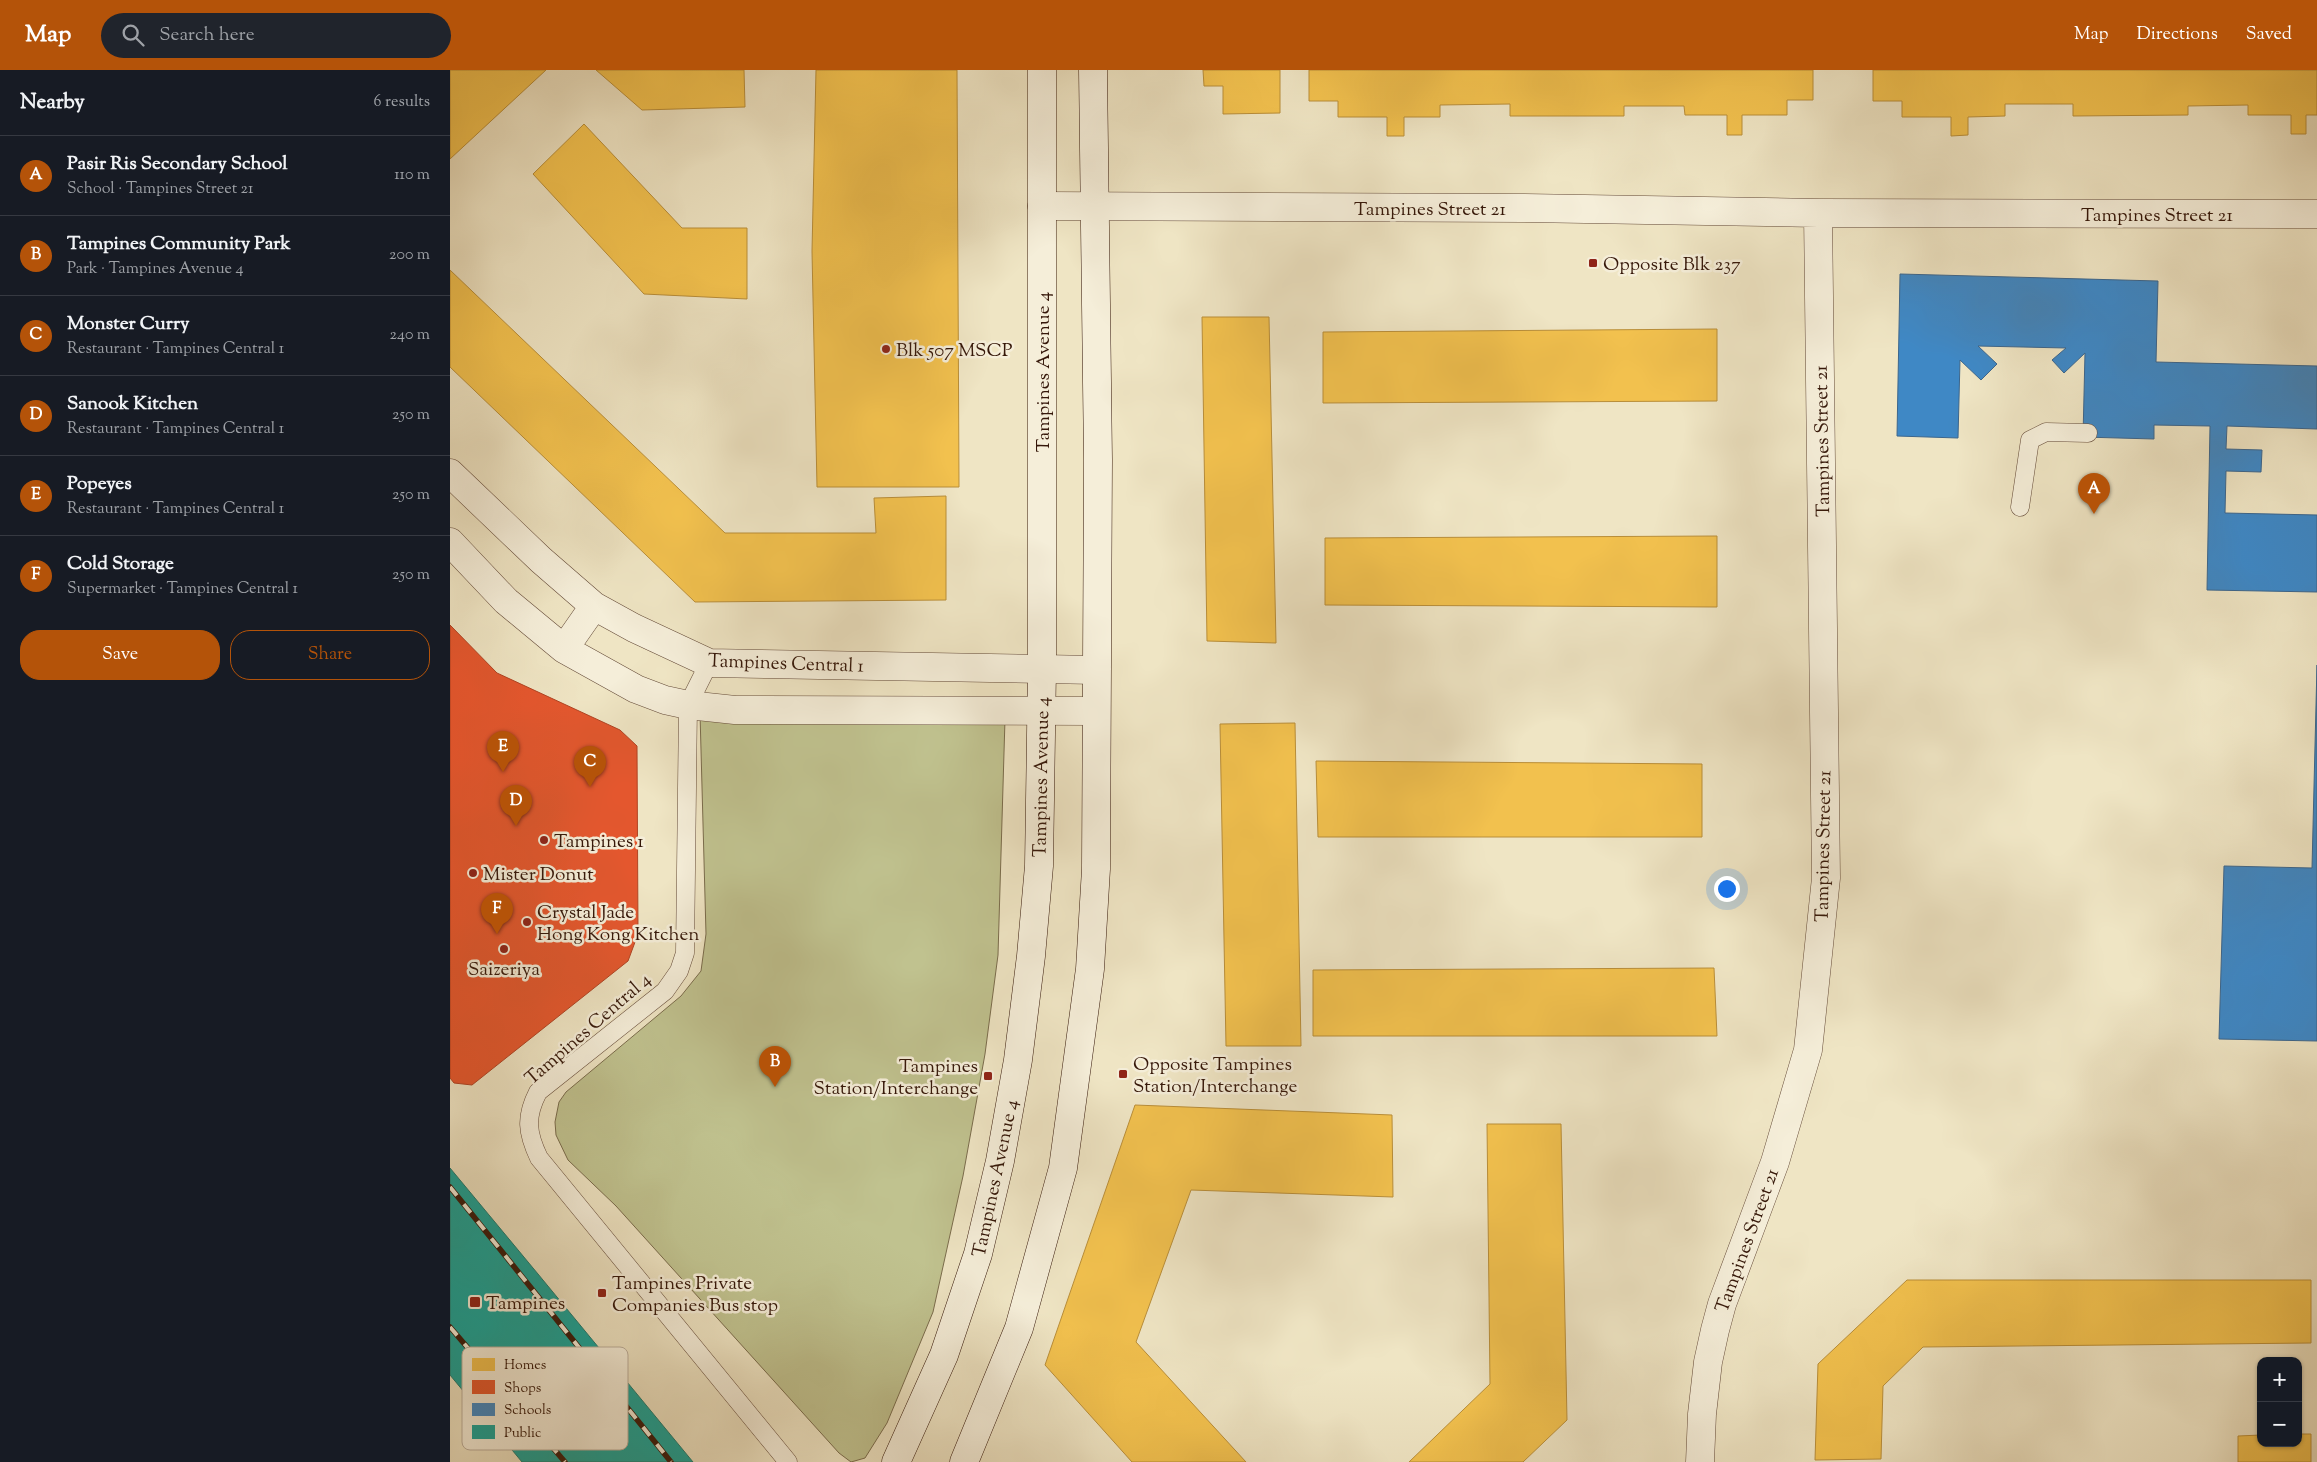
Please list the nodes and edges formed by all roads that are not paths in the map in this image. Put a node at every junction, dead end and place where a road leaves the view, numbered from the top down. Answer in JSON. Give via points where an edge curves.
{"nodes":[{"id":1,"x":1042,"y":70,"type":"edge"},
{"id":2,"x":1093,"y":70,"type":"edge"},
{"id":3,"x":1042,"y":206,"type":"junction"},
{"id":4,"x":1094,"y":207,"type":"junction"},
{"id":5,"x":1818,"y":213,"type":"junction"},
{"id":6,"x":2317,"y":214,"type":"edge"},
{"id":7,"x":2088,"y":433,"type":"dead end"},
{"id":8,"x":450,"y":473,"type":"edge"},
{"id":9,"x":2020,"y":507,"type":"dead end"},
{"id":10,"x":450,"y":542,"type":"edge"},
{"id":11,"x":594,"y":606,"type":"junction"},
{"id":12,"x":564,"y":650,"type":"junction"},
{"id":13,"x":709,"y":663,"type":"junction"},
{"id":14,"x":1042,"y":669,"type":"junction"},
{"id":15,"x":1096,"y":670,"type":"junction"},
{"id":16,"x":688,"y":705,"type":"junction"},
{"id":17,"x":1096,"y":711,"type":"junction"},
{"id":18,"x":1041,"y":712,"type":"junction"},
{"id":19,"x":788,"y":1462,"type":"edge"},
{"id":20,"x":896,"y":1462,"type":"edge"},
{"id":21,"x":964,"y":1462,"type":"edge"},
{"id":22,"x":1700,"y":1462,"type":"edge"}],
"edges":[{"from":1,"to":3,"type":"street","name":"Tampines Avenue 4"},
{"from":2,"to":4,"type":"street"},
{"from":3,"to":4,"type":"street","name":"Tampines Street 21"},
{"from":3,"to":14,"type":"street","name":"Tampines Avenue 4"},
{"from":4,"to":5,"type":"street","name":"Tampines Street 21","via":[[1525,208]]},
{"from":4,"to":15,"type":"street","via":[[1098,460]]},
{"from":5,"to":6,"type":"street","name":"Tampines Street 21"},
{"from":5,"to":22,"type":"street","name":"Tampines Street 21","via":[[1826,878],[1808,1050],[1775,1162],[1715,1330],[1702,1414]]},
{"from":7,"to":9,"type":"lane","via":[[2046,432],[2030,440]]},
{"from":8,"to":11,"type":"street","name":"Tampines Central 1"},
{"from":10,"to":12,"type":"street","via":[[506,601]]},
{"from":11,"to":12,"type":"street"},
{"from":11,"to":13,"type":"street","name":"Tampines Central 1"},
{"from":12,"to":16,"type":"street","via":[[636,689]]},
{"from":13,"to":14,"type":"street","name":"Tampines Central 1"},
{"from":13,"to":16,"type":"lane","name":"Tampines Central 4"},
{"from":14,"to":15,"type":"street","name":"Tampines Central 1"},
{"from":14,"to":18,"type":"street","name":"Tampines Avenue 4"},
{"from":15,"to":17,"type":"street"},
{"from":16,"to":18,"type":"street","via":[[734,710]]},
{"from":16,"to":19,"type":"lane","name":"Tampines Central 4","via":[[685,953],[679,971],[665,991],[538,1092],[529,1112],[530,1134],[539,1158]]},
{"from":17,"to":18,"type":"street"},
{"from":17,"to":21,"type":"street","via":[[1096,869],[1090,969],[1063,1168],[1019,1328]]},
{"from":18,"to":20,"type":"street","name":"Tampines Avenue 4","via":[[1039,866],[1031,956],[1018,1060],[1000,1161],[978,1254],[947,1346]]}]}
